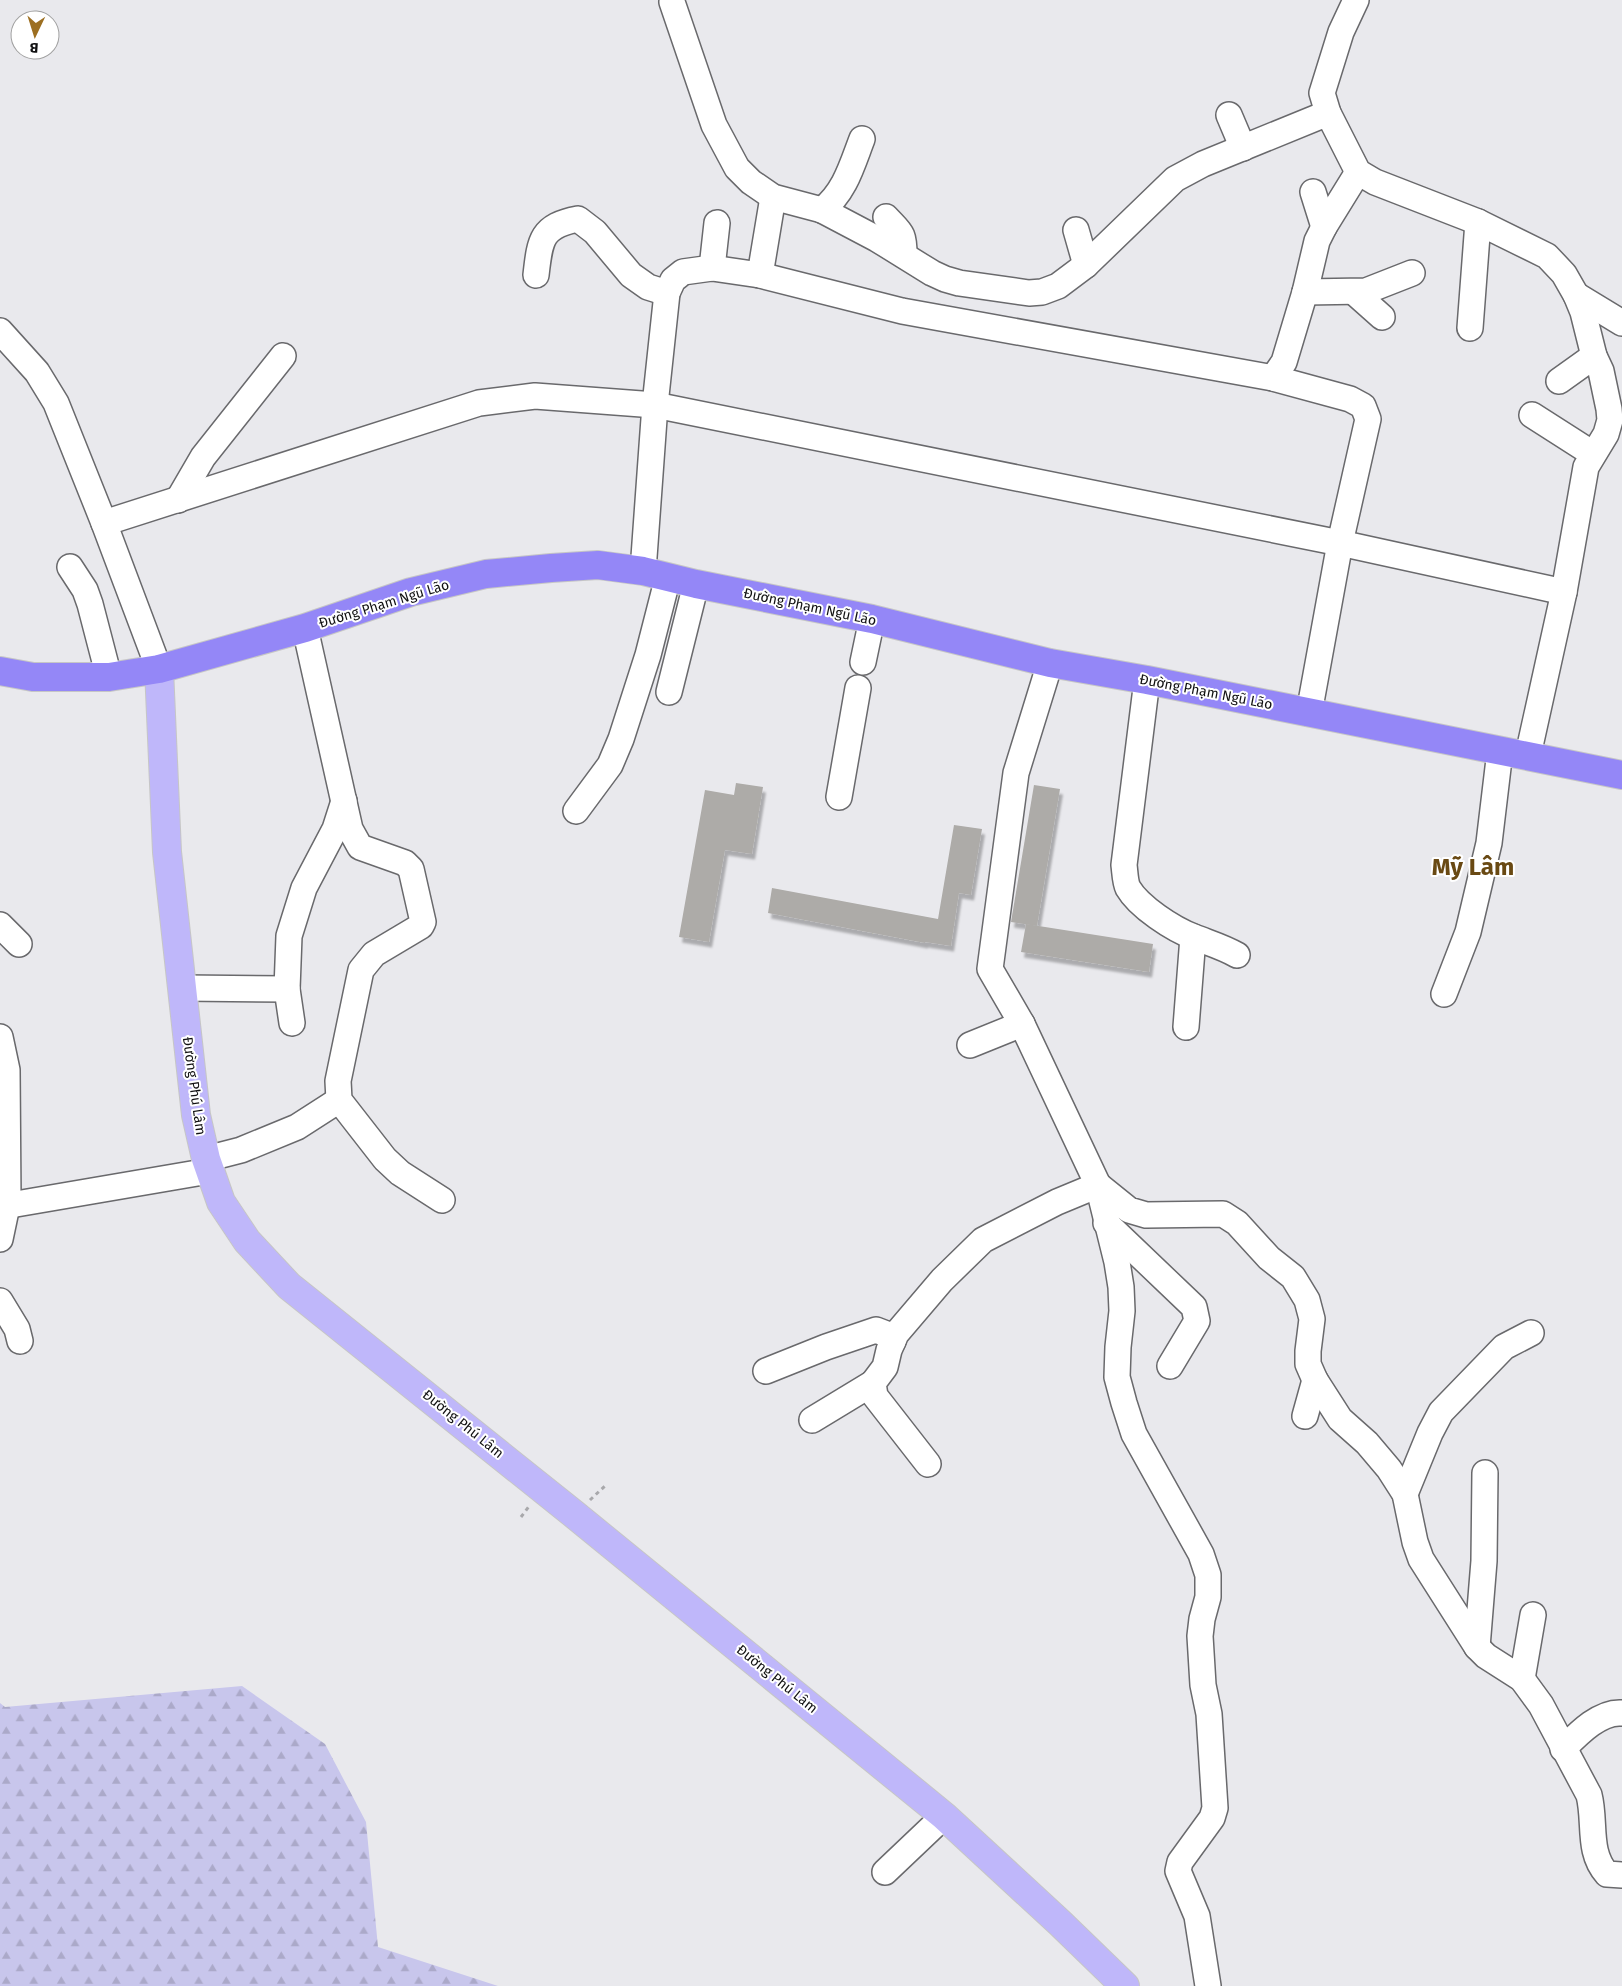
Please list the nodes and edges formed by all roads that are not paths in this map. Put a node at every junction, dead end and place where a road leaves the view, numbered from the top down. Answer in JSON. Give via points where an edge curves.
{"nodes":[{"id":1,"x":1356,"y":0,"type":"edge"},
{"id":2,"x":672,"y":2,"type":"dead end"},
{"id":3,"x":1328,"y":113,"type":"junction"},
{"id":4,"x":1230,"y":115,"type":"dead end"},
{"id":5,"x":862,"y":139,"type":"dead end"},
{"id":6,"x":1243,"y":148,"type":"junction"},
{"id":7,"x":1358,"y":172,"type":"junction"},
{"id":8,"x":1313,"y":192,"type":"dead end"},
{"id":9,"x":773,"y":196,"type":"junction"},
{"id":10,"x":822,"y":210,"type":"junction"},
{"id":11,"x":886,"y":218,"type":"dead end"},
{"id":12,"x":1478,"y":222,"type":"junction"},
{"id":13,"x":717,"y":223,"type":"dead end"},
{"id":14,"x":1324,"y":227,"type":"junction"},
{"id":15,"x":1076,"y":230,"type":"dead end"},
{"id":16,"x":904,"y":255,"type":"junction"},
{"id":17,"x":1086,"y":265,"type":"junction"},
{"id":18,"x":712,"y":268,"type":"junction"},
{"id":19,"x":1412,"y":273,"type":"dead end"},
{"id":20,"x":536,"y":275,"type":"dead end"},
{"id":21,"x":760,"y":275,"type":"junction"},
{"id":22,"x":1305,"y":292,"type":"junction"},
{"id":23,"x":667,"y":293,"type":"junction"},
{"id":24,"x":1354,"y":293,"type":"junction"},
{"id":25,"x":1576,"y":295,"type":"junction"},
{"id":26,"x":1382,"y":317,"type":"dead end"},
{"id":27,"x":1622,"y":323,"type":"edge"},
{"id":28,"x":1470,"y":328,"type":"dead end"},
{"id":29,"x":0,"y":330,"type":"edge"},
{"id":30,"x":283,"y":356,"type":"dead end"},
{"id":31,"x":1594,"y":356,"type":"junction"},
{"id":32,"x":1273,"y":378,"type":"junction"},
{"id":33,"x":1559,"y":381,"type":"dead end"},
{"id":34,"x":655,"y":405,"type":"junction"},
{"id":35,"x":1532,"y":415,"type":"dead end"},
{"id":36,"x":1593,"y":454,"type":"junction"},
{"id":37,"x":178,"y":500,"type":"junction"},
{"id":38,"x":104,"y":523,"type":"junction"},
{"id":39,"x":1340,"y":543,"type":"junction"},
{"id":40,"x":70,"y":567,"type":"dead end"},
{"id":41,"x":656,"y":574,"type":"junction"},
{"id":42,"x":696,"y":584,"type":"junction"},
{"id":43,"x":1564,"y":592,"type":"junction"},
{"id":44,"x":872,"y":619,"type":"junction"},
{"id":45,"x":305,"y":628,"type":"junction"},
{"id":46,"x":863,"y":662,"type":"dead end"},
{"id":47,"x":1050,"y":663,"type":"junction"},
{"id":48,"x":159,"y":669,"type":"junction"},
{"id":49,"x":0,"y":671,"type":"edge"},
{"id":50,"x":109,"y":677,"type":"junction"},
{"id":51,"x":1147,"y":680,"type":"junction"},
{"id":52,"x":858,"y":688,"type":"dead end"},
{"id":53,"x":669,"y":692,"type":"dead end"},
{"id":54,"x":1309,"y":713,"type":"junction"},
{"id":55,"x":1500,"y":751,"type":"junction"},
{"id":56,"x":1528,"y":755,"type":"junction"},
{"id":57,"x":1622,"y":775,"type":"edge"},
{"id":58,"x":839,"y":796,"type":"dead end"},
{"id":59,"x":344,"y":801,"type":"junction"},
{"id":60,"x":576,"y":811,"type":"dead end"},
{"id":61,"x":0,"y":924,"type":"edge"},
{"id":62,"x":1193,"y":937,"type":"junction"},
{"id":63,"x":19,"y":944,"type":"dead end"},
{"id":64,"x":1237,"y":955,"type":"dead end"},
{"id":65,"x":182,"y":988,"type":"junction"},
{"id":66,"x":287,"y":989,"type":"junction"},
{"id":67,"x":1444,"y":994,"type":"dead end"},
{"id":68,"x":292,"y":1023,"type":"dead end"},
{"id":69,"x":1022,"y":1024,"type":"junction"},
{"id":70,"x":1186,"y":1027,"type":"dead end"},
{"id":71,"x":0,"y":1037,"type":"edge"},
{"id":72,"x":970,"y":1045,"type":"dead end"},
{"id":73,"x":339,"y":1100,"type":"junction"},
{"id":74,"x":208,"y":1165,"type":"junction"},
{"id":75,"x":1098,"y":1185,"type":"junction"},
{"id":76,"x":442,"y":1200,"type":"dead end"},
{"id":77,"x":8,"y":1201,"type":"junction"},
{"id":78,"x":1106,"y":1223,"type":"junction"},
{"id":79,"x":0,"y":1239,"type":"edge"},
{"id":80,"x":0,"y":1300,"type":"edge"},
{"id":81,"x":1531,"y":1333,"type":"dead end"},
{"id":82,"x":20,"y":1341,"type":"dead end"},
{"id":83,"x":893,"y":1341,"type":"junction"},
{"id":84,"x":1170,"y":1366,"type":"dead end"},
{"id":85,"x":766,"y":1371,"type":"dead end"},
{"id":86,"x":1315,"y":1380,"type":"junction"},
{"id":87,"x":873,"y":1383,"type":"junction"},
{"id":88,"x":1305,"y":1416,"type":"dead end"},
{"id":89,"x":812,"y":1420,"type":"dead end"},
{"id":90,"x":928,"y":1464,"type":"dead end"},
{"id":91,"x":1486,"y":1473,"type":"dead end"},
{"id":92,"x":1405,"y":1494,"type":"junction"},
{"id":93,"x":1533,"y":1615,"type":"dead end"},
{"id":94,"x":1477,"y":1647,"type":"junction"},
{"id":95,"x":1522,"y":1679,"type":"junction"},
{"id":96,"x":1622,"y":1713,"type":"edge"},
{"id":97,"x":1562,"y":1749,"type":"junction"},
{"id":98,"x":944,"y":1816,"type":"junction"},
{"id":99,"x":885,"y":1872,"type":"dead end"},
{"id":100,"x":1620,"y":1882,"type":"edge"},
{"id":101,"x":1124,"y":1986,"type":"edge"},
{"id":102,"x":1208,"y":1986,"type":"edge"}],
"edges":[{"from":1,"to":3,"type":"street","via":[[1341,32],[1323,86]]},
{"from":2,"to":9,"type":"street","via":[[714,125],[737,168]]},
{"from":3,"to":6,"type":"street"},
{"from":3,"to":7,"type":"street"},
{"from":4,"to":6,"type":"street"},
{"from":5,"to":10,"type":"street","via":[[843,186]]},
{"from":6,"to":17,"type":"street","via":[[1175,179]]},
{"from":7,"to":12,"type":"street","via":[[1375,182]]},
{"from":7,"to":14,"type":"street"},
{"from":8,"to":14,"type":"street"},
{"from":9,"to":10,"type":"street"},
{"from":9,"to":21,"type":"street"},
{"from":10,"to":16,"type":"street"},
{"from":11,"to":16,"type":"street","via":[[904,238]]},
{"from":12,"to":25,"type":"street","via":[[1547,256],[1564,274]]},
{"from":12,"to":28,"type":"street"},
{"from":13,"to":18,"type":"street"},
{"from":14,"to":22,"type":"street"},
{"from":15,"to":17,"type":"street"},
{"from":16,"to":17,"type":"street","via":[[945,279],[1029,293],[1058,286]]},
{"from":18,"to":21,"type":"street"},
{"from":18,"to":23,"type":"street","via":[[684,272],[674,280]]},
{"from":19,"to":24,"type":"street"},
{"from":20,"to":23,"type":"street","via":[[542,240],[550,228],[578,219],[595,232],[631,275],[648,287]]},
{"from":21,"to":32,"type":"street","via":[[902,311]]},
{"from":22,"to":24,"type":"street"},
{"from":22,"to":32,"type":"street","via":[[1284,362]]},
{"from":23,"to":34,"type":"street"},
{"from":24,"to":26,"type":"street"},
{"from":25,"to":27,"type":"street"},
{"from":25,"to":31,"type":"street"},
{"from":29,"to":38,"type":"street","via":[[37,372],[56,402]]},
{"from":30,"to":37,"type":"street","via":[[204,457]]},
{"from":31,"to":33,"type":"street"},
{"from":31,"to":36,"type":"street","via":[[1601,370],[1610,420],[1606,434]]},
{"from":32,"to":39,"type":"street","via":[[1350,399],[1363,406],[1368,419]]},
{"from":34,"to":37,"type":"street","via":[[535,396],[479,403]]},
{"from":34,"to":39,"type":"street"},
{"from":34,"to":41,"type":"street"},
{"from":35,"to":36,"type":"street"},
{"from":36,"to":43,"type":"street","via":[[1586,467]]},
{"from":37,"to":38,"type":"street"},
{"from":38,"to":48,"type":"street"},
{"from":39,"to":43,"type":"street"},
{"from":39,"to":54,"type":"street"},
{"from":40,"to":50,"type":"street","via":[[90,604]]},
{"from":41,"to":42,"type":"highway","name":"Đường Phạm Ngũ Lão"},
{"from":41,"to":45,"type":"highway","name":"Đường Phạm Ngũ Lão","via":[[598,565],[486,574],[411,592]]},
{"from":41,"to":60,"type":"street","via":[[648,655],[621,739],[610,765]]},
{"from":42,"to":44,"type":"highway","name":"Đường Phạm Ngũ Lão"},
{"from":42,"to":53,"type":"street"},
{"from":43,"to":56,"type":"street"},
{"from":44,"to":46,"type":"street"},
{"from":44,"to":47,"type":"highway","name":"Đường Phạm Ngũ Lão"},
{"from":45,"to":48,"type":"highway","name":"Đường Phạm Ngũ Lão"},
{"from":45,"to":59,"type":"street"},
{"from":47,"to":51,"type":"highway","name":"Đường Phạm Ngũ Lão"},
{"from":47,"to":69,"type":"street","via":[[1016,773],[990,969]]},
{"from":48,"to":50,"type":"highway","name":"Đường Phạm Ngũ Lão"},
{"from":48,"to":65,"type":"main road","name":"Đường Phú Lâm","via":[[167,852]]},
{"from":49,"to":50,"type":"highway","name":"Đường Phạm Ngũ Lão","via":[[33,677]]},
{"from":51,"to":54,"type":"highway","name":"Đường Phạm Ngũ Lão"},
{"from":51,"to":62,"type":"street","via":[[1124,865],[1128,887],[1142,904]]},
{"from":52,"to":58,"type":"street"},
{"from":54,"to":55,"type":"highway","name":"Đường Phạm Ngũ Lão"},
{"from":55,"to":56,"type":"highway","name":"Đường Phạm Ngũ Lão"},
{"from":55,"to":67,"type":"street","via":[[1490,843],[1468,932]]},
{"from":56,"to":57,"type":"highway","name":"Đường Phạm Ngũ Lão"},
{"from":59,"to":66,"type":"street","via":[[335,829],[304,888],[289,936]]},
{"from":59,"to":73,"type":"street","via":[[350,829],[360,847],[405,863],[411,869],[423,922],[374,954],[361,970],[338,1081]]},
{"from":61,"to":63,"type":"street"},
{"from":62,"to":64,"type":"street"},
{"from":62,"to":70,"type":"street"},
{"from":65,"to":66,"type":"street"},
{"from":65,"to":74,"type":"main road","name":"Đường Phú Lâm","via":[[196,1115]]},
{"from":66,"to":68,"type":"street"},
{"from":69,"to":72,"type":"street"},
{"from":69,"to":75,"type":"street"},
{"from":71,"to":77,"type":"street","via":[[7,1070]]},
{"from":73,"to":74,"type":"street","via":[[296,1127]]},
{"from":73,"to":76,"type":"street","via":[[385,1160]]},
{"from":74,"to":77,"type":"street","via":[[16,1204]]},
{"from":74,"to":98,"type":"main road","name":"Đường Phú Lâm","via":[[221,1202],[247,1241],[290,1286]]},
{"from":75,"to":78,"type":"street"},
{"from":75,"to":83,"type":"street","via":[[983,1240],[942,1280]]},
{"from":75,"to":86,"type":"street","via":[[1129,1210],[1146,1215],[1223,1214],[1237,1222],[1269,1258],[1293,1277],[1307,1300],[1312,1319],[1308,1364]]},
{"from":77,"to":79,"type":"street"},
{"from":78,"to":84,"type":"street","via":[[1194,1307],[1197,1321]]},
{"from":78,"to":102,"type":"street","via":[[1122,1287],[1117,1377],[1124,1403],[1134,1434],[1201,1554],[1208,1575],[1208,1597],[1200,1636],[1215,1808],[1180,1862],[1178,1871],[1197,1916]]},
{"from":80,"to":82,"type":"street"},
{"from":81,"to":92,"type":"street","via":[[1504,1348],[1441,1412]]},
{"from":83,"to":85,"type":"street","via":[[889,1335],[876,1330]]},
{"from":83,"to":87,"type":"street","via":[[885,1367]]},
{"from":86,"to":88,"type":"street"},
{"from":86,"to":92,"type":"street","via":[[1340,1419],[1367,1443]]},
{"from":87,"to":89,"type":"street"},
{"from":87,"to":90,"type":"street","via":[[875,1396]]},
{"from":91,"to":94,"type":"street","via":[[1484,1561]]},
{"from":92,"to":94,"type":"street","via":[[1422,1559]]},
{"from":93,"to":95,"type":"street"},
{"from":94,"to":95,"type":"street"},
{"from":95,"to":97,"type":"street","via":[[1541,1705]]},
{"from":96,"to":97,"type":"street","via":[[1603,1716]]},
{"from":97,"to":100,"type":"street","via":[[1589,1795],[1593,1841],[1602,1869]]},
{"from":98,"to":99,"type":"street"},
{"from":98,"to":101,"type":"main road","name":"Đường Phú Lâm"}]}
